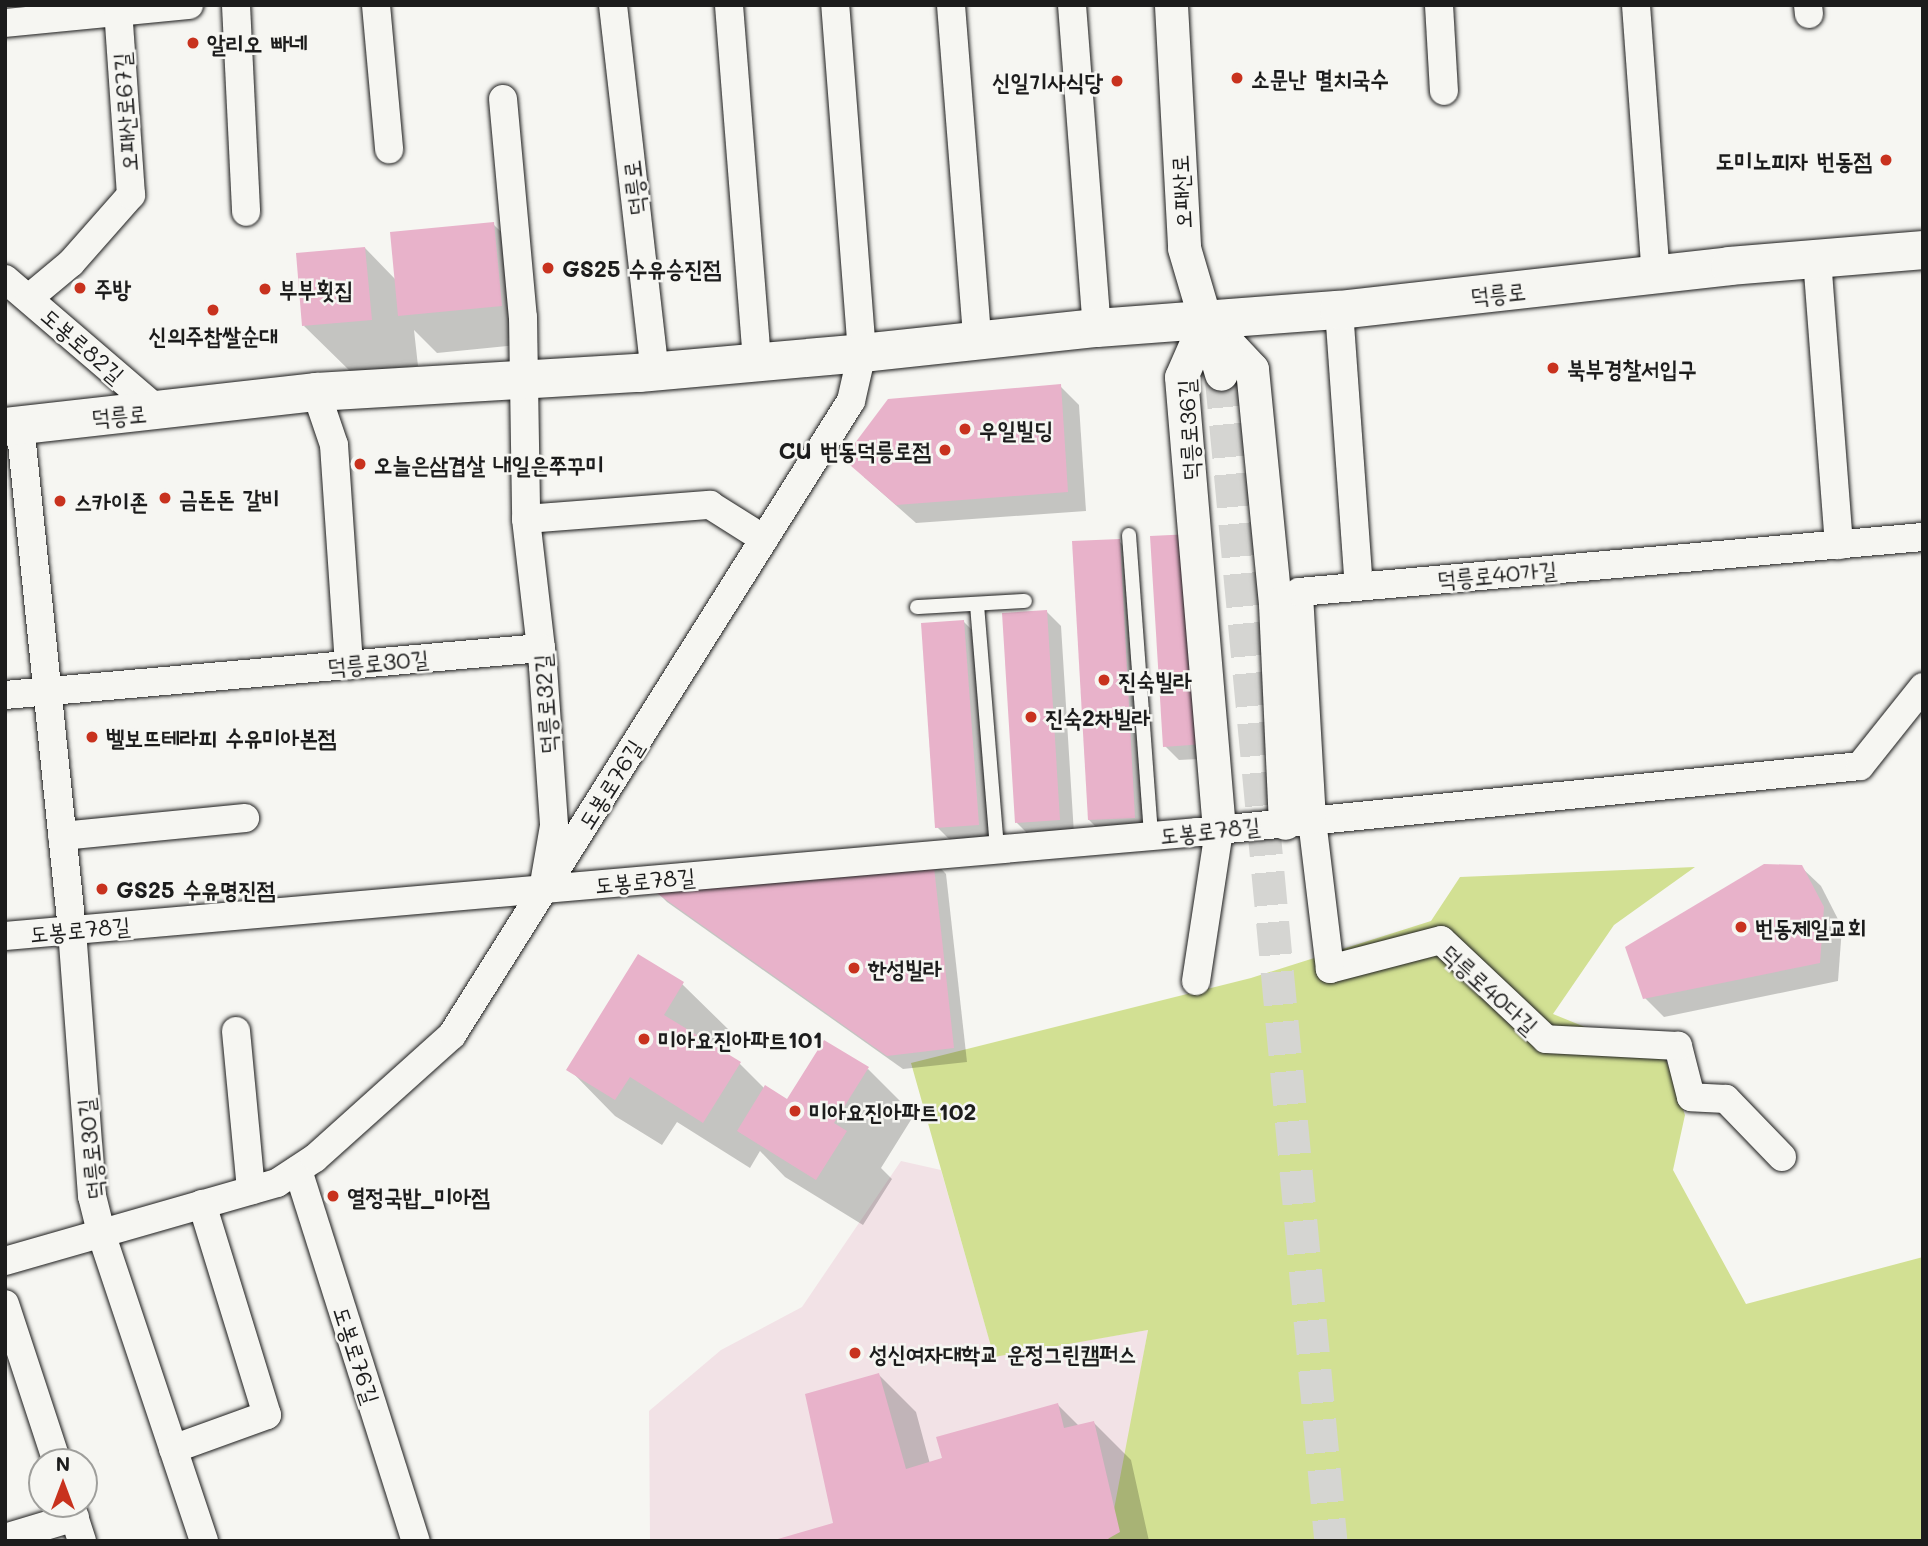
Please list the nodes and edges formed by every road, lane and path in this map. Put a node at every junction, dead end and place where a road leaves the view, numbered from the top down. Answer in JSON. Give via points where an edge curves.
{"nodes":[{"id":1,"x":189,"y":5,"type":"edge"},
{"id":2,"x":236,"y":5,"type":"edge"},
{"id":3,"x":376,"y":5,"type":"edge"},
{"id":4,"x":613,"y":5,"type":"edge"},
{"id":5,"x":729,"y":5,"type":"edge"},
{"id":6,"x":835,"y":5,"type":"edge"},
{"id":7,"x":951,"y":5,"type":"edge"},
{"id":8,"x":1072,"y":5,"type":"edge"},
{"id":9,"x":1171,"y":5,"type":"edge"},
{"id":10,"x":1439,"y":5,"type":"edge"},
{"id":11,"x":1636,"y":5,"type":"edge"},
{"id":12,"x":118,"y":10,"type":"junction"},
{"id":13,"x":45,"y":12,"type":"edge"},
{"id":14,"x":5,"y":23,"type":"edge"},
{"id":15,"x":1444,"y":91,"type":"dead end"},
{"id":16,"x":503,"y":99,"type":"dead end"},
{"id":17,"x":389,"y":149,"type":"dead end"},
{"id":18,"x":246,"y":212,"type":"dead end"},
{"id":19,"x":1923,"y":250,"type":"edge"},
{"id":20,"x":1818,"y":259,"type":"junction"},
{"id":21,"x":1656,"y":275,"type":"junction"},
{"id":22,"x":5,"y":279,"type":"edge"},
{"id":23,"x":29,"y":298,"type":"junction"},
{"id":24,"x":1339,"y":310,"type":"junction"},
{"id":25,"x":1206,"y":320,"type":"junction"},
{"id":26,"x":1097,"y":328,"type":"junction"},
{"id":27,"x":977,"y":339,"type":"junction"},
{"id":28,"x":862,"y":353,"type":"junction"},
{"id":29,"x":757,"y":363,"type":"junction"},
{"id":30,"x":655,"y":371,"type":"junction"},
{"id":31,"x":1221,"y":374,"type":"tunnel mouth"},
{"id":32,"x":521,"y":380,"type":"junction"},
{"id":33,"x":316,"y":392,"type":"junction"},
{"id":34,"x":159,"y":411,"type":"junction"},
{"id":35,"x":13,"y":425,"type":"edge"},
{"id":36,"x":526,"y":519,"type":"junction"},
{"id":37,"x":1129,"y":536,"type":"dead end"},
{"id":38,"x":1923,"y":537,"type":"edge"},
{"id":39,"x":764,"y":539,"type":"junction"},
{"id":40,"x":1839,"y":545,"type":"junction"},
{"id":41,"x":1359,"y":586,"type":"junction"},
{"id":42,"x":1025,"y":601,"type":"dead end"},
{"id":43,"x":977,"y":605,"type":"junction"},
{"id":44,"x":917,"y":607,"type":"dead end"},
{"id":45,"x":541,"y":648,"type":"junction"},
{"id":46,"x":349,"y":665,"type":"junction"},
{"id":47,"x":1923,"y":687,"type":"edge"},
{"id":48,"x":47,"y":691,"type":"junction"},
{"id":49,"x":5,"y":695,"type":"edge"},
{"id":50,"x":245,"y":818,"type":"dead end"},
{"id":51,"x":1298,"y":821,"type":"junction"},
{"id":52,"x":1219,"y":830,"type":"junction"},
{"id":53,"x":62,"y":836,"type":"junction"},
{"id":54,"x":1151,"y":836,"type":"junction"},
{"id":55,"x":997,"y":849,"type":"junction"},
{"id":56,"x":544,"y":888,"type":"junction"},
{"id":57,"x":72,"y":930,"type":"junction"},
{"id":58,"x":5,"y":936,"type":"edge"},
{"id":59,"x":1196,"y":981,"type":"dead end"},
{"id":60,"x":236,"y":1031,"type":"dead end"},
{"id":61,"x":1782,"y":1157,"type":"dead end"},
{"id":62,"x":298,"y":1170,"type":"junction"},
{"id":63,"x":251,"y":1190,"type":"junction"},
{"id":64,"x":202,"y":1204,"type":"junction"},
{"id":65,"x":101,"y":1233,"type":"junction"},
{"id":66,"x":5,"y":1261,"type":"edge"},
{"id":67,"x":5,"y":1304,"type":"edge"},
{"id":68,"x":52,"y":1448,"type":"edge"},
{"id":69,"x":173,"y":1449,"type":"junction"},
{"id":70,"x":76,"y":1521,"type":"edge"},
{"id":71,"x":5,"y":1538,"type":"edge"},
{"id":72,"x":204,"y":1541,"type":"edge"},
{"id":73,"x":416,"y":1541,"type":"edge"}],
"edges":[{"from":1,"to":12,"type":"street"},
{"from":2,"to":18,"type":"street"},
{"from":3,"to":17,"type":"street"},
{"from":4,"to":30,"type":"street","name":"덕릉로"},
{"from":5,"to":29,"type":"street"},
{"from":6,"to":28,"type":"street"},
{"from":7,"to":27,"type":"street"},
{"from":8,"to":26,"type":"street"},
{"from":9,"to":25,"type":"street","name":"오패산로","via":[[1184,248]]},
{"from":10,"to":15,"type":"street"},
{"from":11,"to":21,"type":"street"},
{"from":12,"to":13,"type":"street"},
{"from":12,"to":23,"type":"street","name":"오패산로67길","via":[[131,195],[71,262]]},
{"from":13,"to":14,"type":"street"},
{"from":16,"to":32,"type":"street","via":[[523,317]]},
{"from":19,"to":20,"type":"main road","name":"덕릉로"},
{"from":20,"to":21,"type":"main road","name":"덕릉로"},
{"from":20,"to":40,"type":"street"},
{"from":21,"to":24,"type":"main road","name":"덕릉로"},
{"from":22,"to":23,"type":"street","name":"도봉로82길"},
{"from":23,"to":34,"type":"street","name":"도봉로82길"},
{"from":24,"to":25,"type":"main road","name":"덕릉로"},
{"from":24,"to":41,"type":"street"},
{"from":25,"to":26,"type":"main road","name":"덕릉로"},
{"from":25,"to":31,"type":"street","name":"오패산로"},
{"from":25,"to":51,"type":"street","via":[[1252,369]]},
{"from":25,"to":52,"type":"street","name":"덕릉로36길","via":[[1181,377]]},
{"from":26,"to":27,"type":"main road","name":"덕릉로"},
{"from":27,"to":28,"type":"main road","name":"덕릉로"},
{"from":28,"to":29,"type":"main road","name":"덕릉로"},
{"from":28,"to":39,"type":"street","name":"도봉로76길","via":[[851,401]]},
{"from":29,"to":30,"type":"main road","name":"덕릉로"},
{"from":30,"to":32,"type":"main road","name":"덕릉로"},
{"from":32,"to":33,"type":"main road","name":"덕릉로"},
{"from":32,"to":36,"type":"street","name":"덕릉로32길"},
{"from":33,"to":34,"type":"main road","name":"덕릉로"},
{"from":33,"to":46,"type":"street","via":[[334,445]]},
{"from":34,"to":35,"type":"main road","name":"덕릉로"},
{"from":35,"to":48,"type":"street","name":"덕릉로30길"},
{"from":36,"to":39,"type":"street","via":[[710,505]]},
{"from":36,"to":45,"type":"street","name":"덕릉로32길"},
{"from":37,"to":54,"type":"lane"},
{"from":38,"to":40,"type":"street","name":"덕릉로40가길"},
{"from":39,"to":56,"type":"street","name":"도봉로76길"},
{"from":40,"to":41,"type":"street","name":"덕릉로40가길"},
{"from":41,"to":51,"type":"street","name":"덕릉로40가길","via":[[1299,592]]},
{"from":42,"to":43,"type":"lane"},
{"from":43,"to":44,"type":"lane"},
{"from":43,"to":55,"type":"lane"},
{"from":45,"to":46,"type":"street","name":"덕릉로30길"},
{"from":45,"to":56,"type":"street","name":"덕릉로32길","via":[[554,826]]},
{"from":46,"to":48,"type":"street","name":"덕릉로30길"},
{"from":47,"to":51,"type":"street","via":[[1860,766]]},
{"from":48,"to":49,"type":"street"},
{"from":48,"to":53,"type":"street","name":"덕릉로30길"},
{"from":50,"to":53,"type":"street"},
{"from":51,"to":52,"type":"street","name":"도봉로78길"},
{"from":51,"to":61,"type":"street","name":"덕릉로40다길","via":[[1330,969],[1441,940],[1546,1039],[1678,1046],[1691,1097],[1726,1099]]},
{"from":52,"to":54,"type":"street","name":"도봉로78길"},
{"from":52,"to":59,"type":"street","name":"덕릉로36길"},
{"from":53,"to":57,"type":"street","name":"덕릉로30길"},
{"from":54,"to":55,"type":"street","name":"도봉로78길"},
{"from":55,"to":56,"type":"street","name":"도봉로78길"},
{"from":56,"to":57,"type":"street","name":"도봉로78길"},
{"from":56,"to":62,"type":"street","name":"도봉로76길","via":[[452,1035]]},
{"from":57,"to":58,"type":"street","name":"도봉로78길"},
{"from":57,"to":65,"type":"street","name":"덕릉로30길","via":[[92,1196]]},
{"from":60,"to":63,"type":"street"},
{"from":62,"to":63,"type":"street","name":"도봉로76길","via":[[277,1183]]},
{"from":62,"to":73,"type":"street","name":"도봉로76길"},
{"from":63,"to":64,"type":"street","name":"도봉로76길"},
{"from":64,"to":65,"type":"street","name":"도봉로76길"},
{"from":64,"to":69,"type":"street","via":[[267,1415]]},
{"from":65,"to":66,"type":"street","name":"도봉로76길"},
{"from":65,"to":69,"type":"street","name":"덕릉로30길"},
{"from":67,"to":68,"type":"street"},
{"from":69,"to":72,"type":"street","name":"덕릉로30길"},
{"from":70,"to":71,"type":"street"}]}
